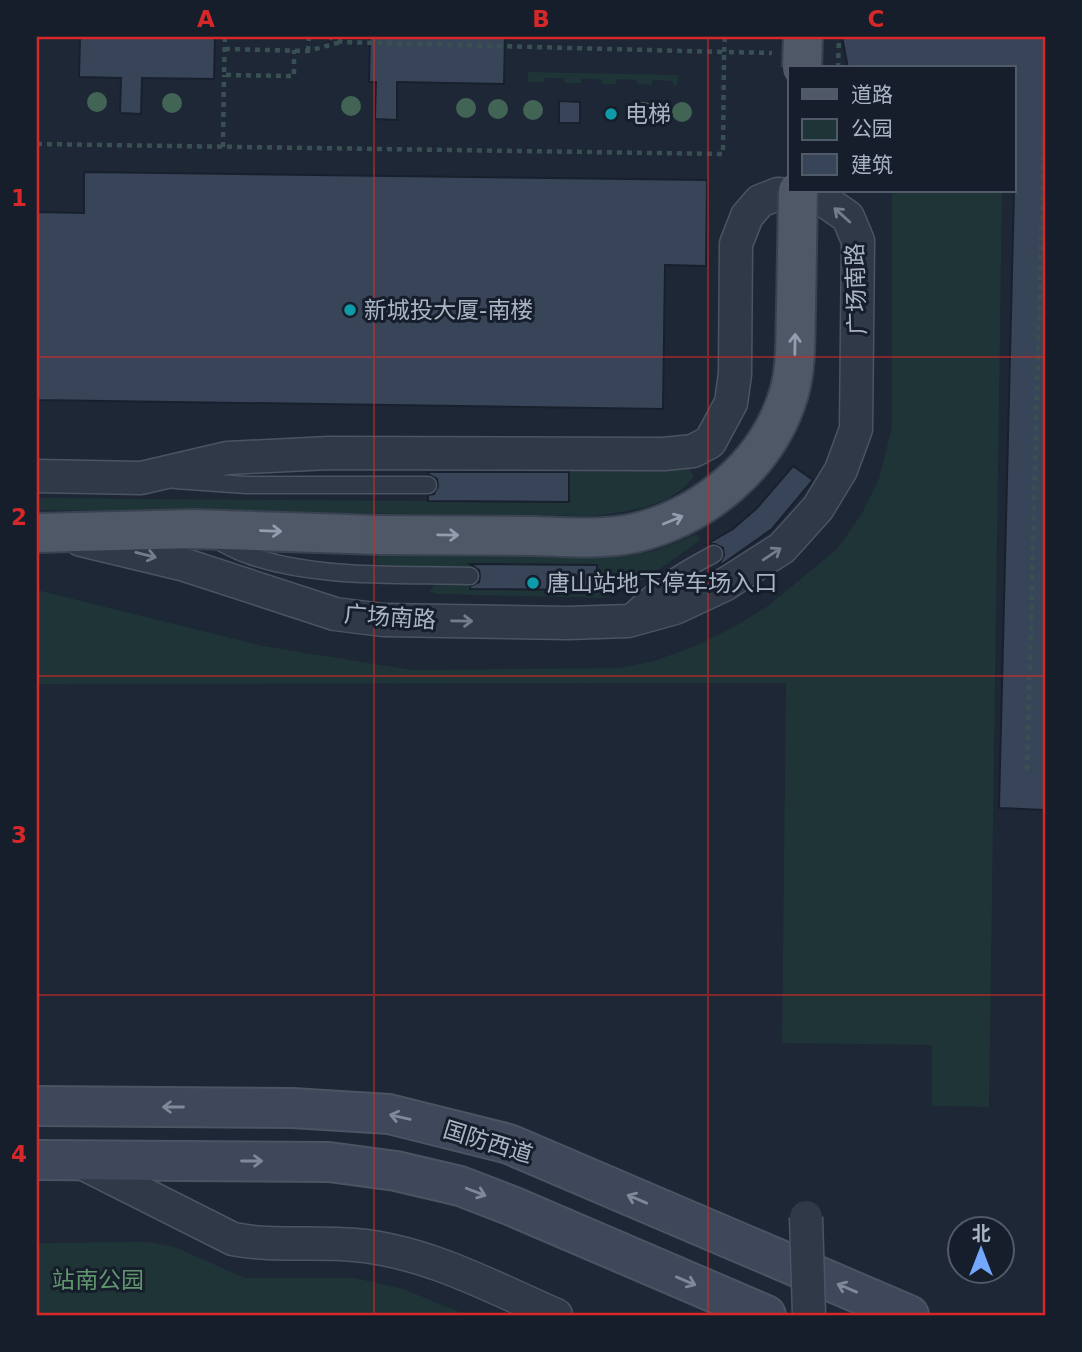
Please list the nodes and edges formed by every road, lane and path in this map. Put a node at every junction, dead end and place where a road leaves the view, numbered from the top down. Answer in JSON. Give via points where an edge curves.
{"nodes":[{"id":1,"x":225,"y":37,"type":"edge"},
{"id":2,"x":309,"y":37,"type":"edge"},
{"id":3,"x":329,"y":37,"type":"edge"},
{"id":4,"x":725,"y":37,"type":"edge"},
{"id":5,"x":839,"y":37,"type":"edge"},
{"id":6,"x":342,"y":42,"type":"junction"},
{"id":7,"x":225,"y":48,"type":"junction"},
{"id":8,"x":294,"y":50,"type":"junction"},
{"id":9,"x":309,"y":51,"type":"junction"},
{"id":10,"x":724,"y":52,"type":"junction"},
{"id":11,"x":793,"y":53,"type":"edge"},
{"id":12,"x":838,"y":66,"type":"edge"},
{"id":13,"x":224,"y":75,"type":"junction"},
{"id":14,"x":1045,"y":93,"type":"edge"},
{"id":15,"x":37,"y":144,"type":"edge"},
{"id":16,"x":223,"y":147,"type":"junction"},
{"id":17,"x":798,"y":192,"type":"edge"},
{"id":18,"x":37,"y":477,"type":"edge"},
{"id":19,"x":141,"y":478,"type":"junction"},
{"id":20,"x":428,"y":485,"type":"dead end"},
{"id":21,"x":194,"y":529,"type":"junction"},
{"id":22,"x":46,"y":533,"type":"edge"},
{"id":23,"x":714,"y":554,"type":"dead end"},
{"id":24,"x":470,"y":576,"type":"dead end"},
{"id":25,"x":622,"y":621,"type":"junction"},
{"id":26,"x":1027,"y":770,"type":"dead end"},
{"id":27,"x":37,"y":1106,"type":"edge"},
{"id":28,"x":37,"y":1160,"type":"edge"},
{"id":29,"x":77,"y":1160,"type":"junction"},
{"id":30,"x":806,"y":1217,"type":"dead end"},
{"id":31,"x":556,"y":1315,"type":"edge"},
{"id":32,"x":766,"y":1315,"type":"edge"},
{"id":33,"x":809,"y":1315,"type":"edge"},
{"id":34,"x":909,"y":1315,"type":"edge"}],
"edges":[{"from":1,"to":7,"type":"path"},
{"from":2,"to":9,"type":"path"},
{"from":3,"to":6,"type":"path"},
{"from":4,"to":10,"type":"path"},
{"from":5,"to":12,"type":"path"},
{"from":6,"to":9,"type":"path"},
{"from":6,"to":10,"type":"path"},
{"from":7,"to":8,"type":"path"},
{"from":7,"to":13,"type":"path"},
{"from":8,"to":9,"type":"path"},
{"from":8,"to":13,"type":"path","via":[[294,76]]},
{"from":10,"to":11,"type":"path"},
{"from":10,"to":16,"type":"path","via":[[723,154]]},
{"from":13,"to":16,"type":"path"},
{"from":14,"to":26,"type":"path"},
{"from":15,"to":16,"type":"path"},
{"from":21,"to":17,"type":"main road","one_way":true,"bridge":true,"via":[[580,537],[632,533],[674,521],[706,504],[757,454],[789,393],[795,358]]},
{"from":18,"to":19,"type":"street","name":"广场南路"},
{"from":19,"to":20,"type":"lane","via":[[246,485]]},
{"from":25,"to":19,"type":"street","name":"广场南路","one_way":true,"via":[[675,608],[724,586],[782,548],[818,508],[841,470],[856,429],[859,241],[848,216],[822,200],[778,194],[760,201],[747,216],[736,244],[731,402],[710,442],[693,451],[329,453],[227,458]]},
{"from":21,"to":22,"type":"main road"},
{"from":21,"to":24,"type":"lane","via":[[248,555],[296,566]]},
{"from":22,"to":25,"type":"street","name":"广场南路","one_way":true,"via":[[185,565],[335,614],[397,620]]},
{"from":23,"to":25,"type":"lane","via":[[655,588]]},
{"from":34,"to":27,"type":"main road","name":"国防西道","one_way":true,"via":[[509,1144],[388,1114],[292,1108]]},
{"from":28,"to":29,"type":"main road"},
{"from":29,"to":31,"type":"street","via":[[233,1239],[396,1251]]},
{"from":29,"to":32,"type":"main road","one_way":true,"via":[[329,1162],[396,1171],[460,1186],[512,1206]]},
{"from":30,"to":33,"type":"street","bridge":true}]}
